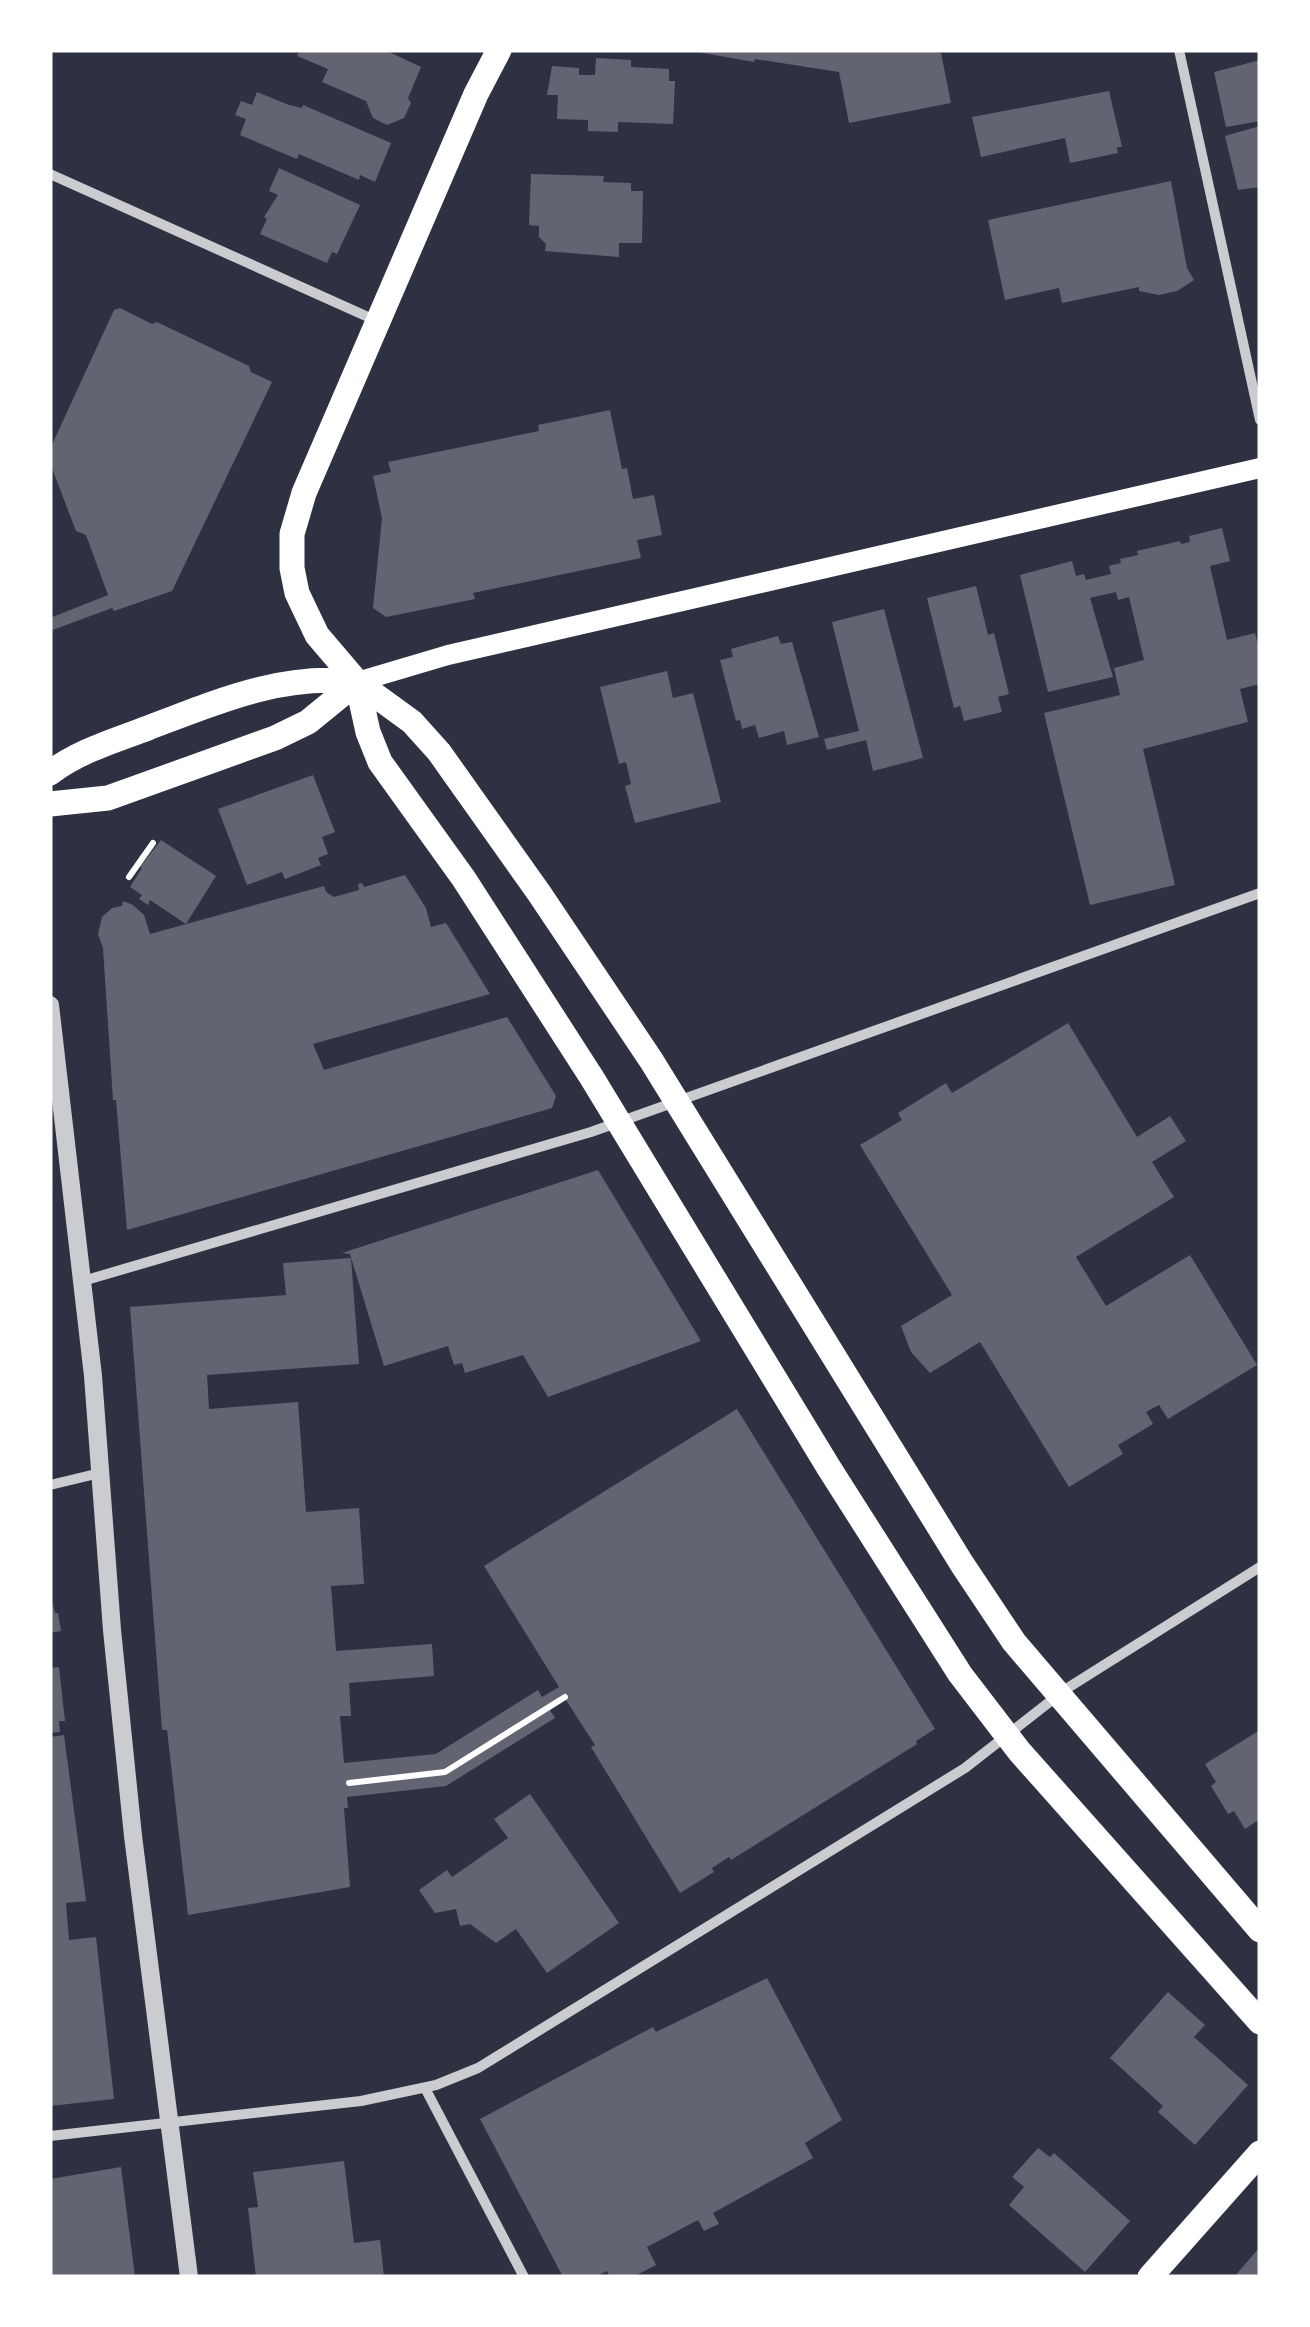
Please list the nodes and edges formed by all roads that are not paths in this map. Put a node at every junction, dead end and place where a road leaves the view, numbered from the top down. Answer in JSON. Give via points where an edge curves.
{"nodes":[{"id":1,"x":499,"y":50,"type":"edge"},
{"id":2,"x":1180,"y":50,"type":"edge"},
{"id":3,"x":50,"y":174,"type":"edge"},
{"id":4,"x":378,"y":321,"type":"junction"},
{"id":5,"x":1260,"y":420,"type":"edge"},
{"id":6,"x":1260,"y":468,"type":"edge"},
{"id":7,"x":357,"y":682,"type":"junction"},
{"id":8,"x":50,"y":773,"type":"edge"},
{"id":9,"x":50,"y":804,"type":"edge"},
{"id":10,"x":1260,"y":893,"type":"edge"},
{"id":11,"x":50,"y":1005,"type":"edge"},
{"id":12,"x":678,"y":1102,"type":"junction"},
{"id":13,"x":620,"y":1122,"type":"junction"},
{"id":14,"x":83,"y":1281,"type":"junction"},
{"id":15,"x":100,"y":1472,"type":"junction"},
{"id":16,"x":50,"y":1485,"type":"edge"},
{"id":17,"x":1260,"y":1568,"type":"edge"},
{"id":18,"x":1058,"y":1696,"type":"junction"},
{"id":19,"x":1008,"y":1737,"type":"junction"},
{"id":20,"x":1260,"y":1930,"type":"edge"},
{"id":21,"x":1260,"y":2022,"type":"edge"},
{"id":22,"x":424,"y":2088,"type":"junction"},
{"id":23,"x":169,"y":2122,"type":"junction"},
{"id":24,"x":50,"y":2136,"type":"edge"},
{"id":25,"x":1260,"y":2153,"type":"edge"},
{"id":26,"x":189,"y":2277,"type":"edge"},
{"id":27,"x":524,"y":2277,"type":"edge"},
{"id":28,"x":1150,"y":2277,"type":"edge"}],
"edges":[{"from":1,"to":4,"type":"main road"},
{"from":2,"to":5,"type":"street"},
{"from":3,"to":4,"type":"street"},
{"from":4,"to":7,"type":"main road","via":[[292,534],[293,579],[302,608]]},
{"from":6,"to":7,"type":"main road","via":[[466,650]]},
{"from":7,"to":8,"type":"main road","via":[[292,681],[238,694],[80,754]]},
{"from":7,"to":9,"type":"main road","via":[[308,722],[275,738],[108,798]]},
{"from":7,"to":12,"type":"main road","via":[[412,722],[439,752]]},
{"from":7,"to":13,"type":"main road","via":[[380,762]]},
{"from":10,"to":12,"type":"street"},
{"from":11,"to":14,"type":"street"},
{"from":12,"to":13,"type":"street"},
{"from":12,"to":18,"type":"main road","via":[[962,1564]]},
{"from":13,"to":14,"type":"street"},
{"from":13,"to":19,"type":"main road","via":[[931,1630]]},
{"from":14,"to":15,"type":"street"},
{"from":15,"to":16,"type":"street"},
{"from":15,"to":23,"type":"street","via":[[123,1750]]},
{"from":17,"to":18,"type":"street"},
{"from":18,"to":19,"type":"street"},
{"from":18,"to":20,"type":"main road"},
{"from":19,"to":21,"type":"main road"},
{"from":19,"to":22,"type":"street","via":[[518,2046]]},
{"from":22,"to":23,"type":"street"},
{"from":22,"to":27,"type":"street"},
{"from":23,"to":24,"type":"street"},
{"from":23,"to":26,"type":"street"},
{"from":25,"to":28,"type":"main road"}]}
